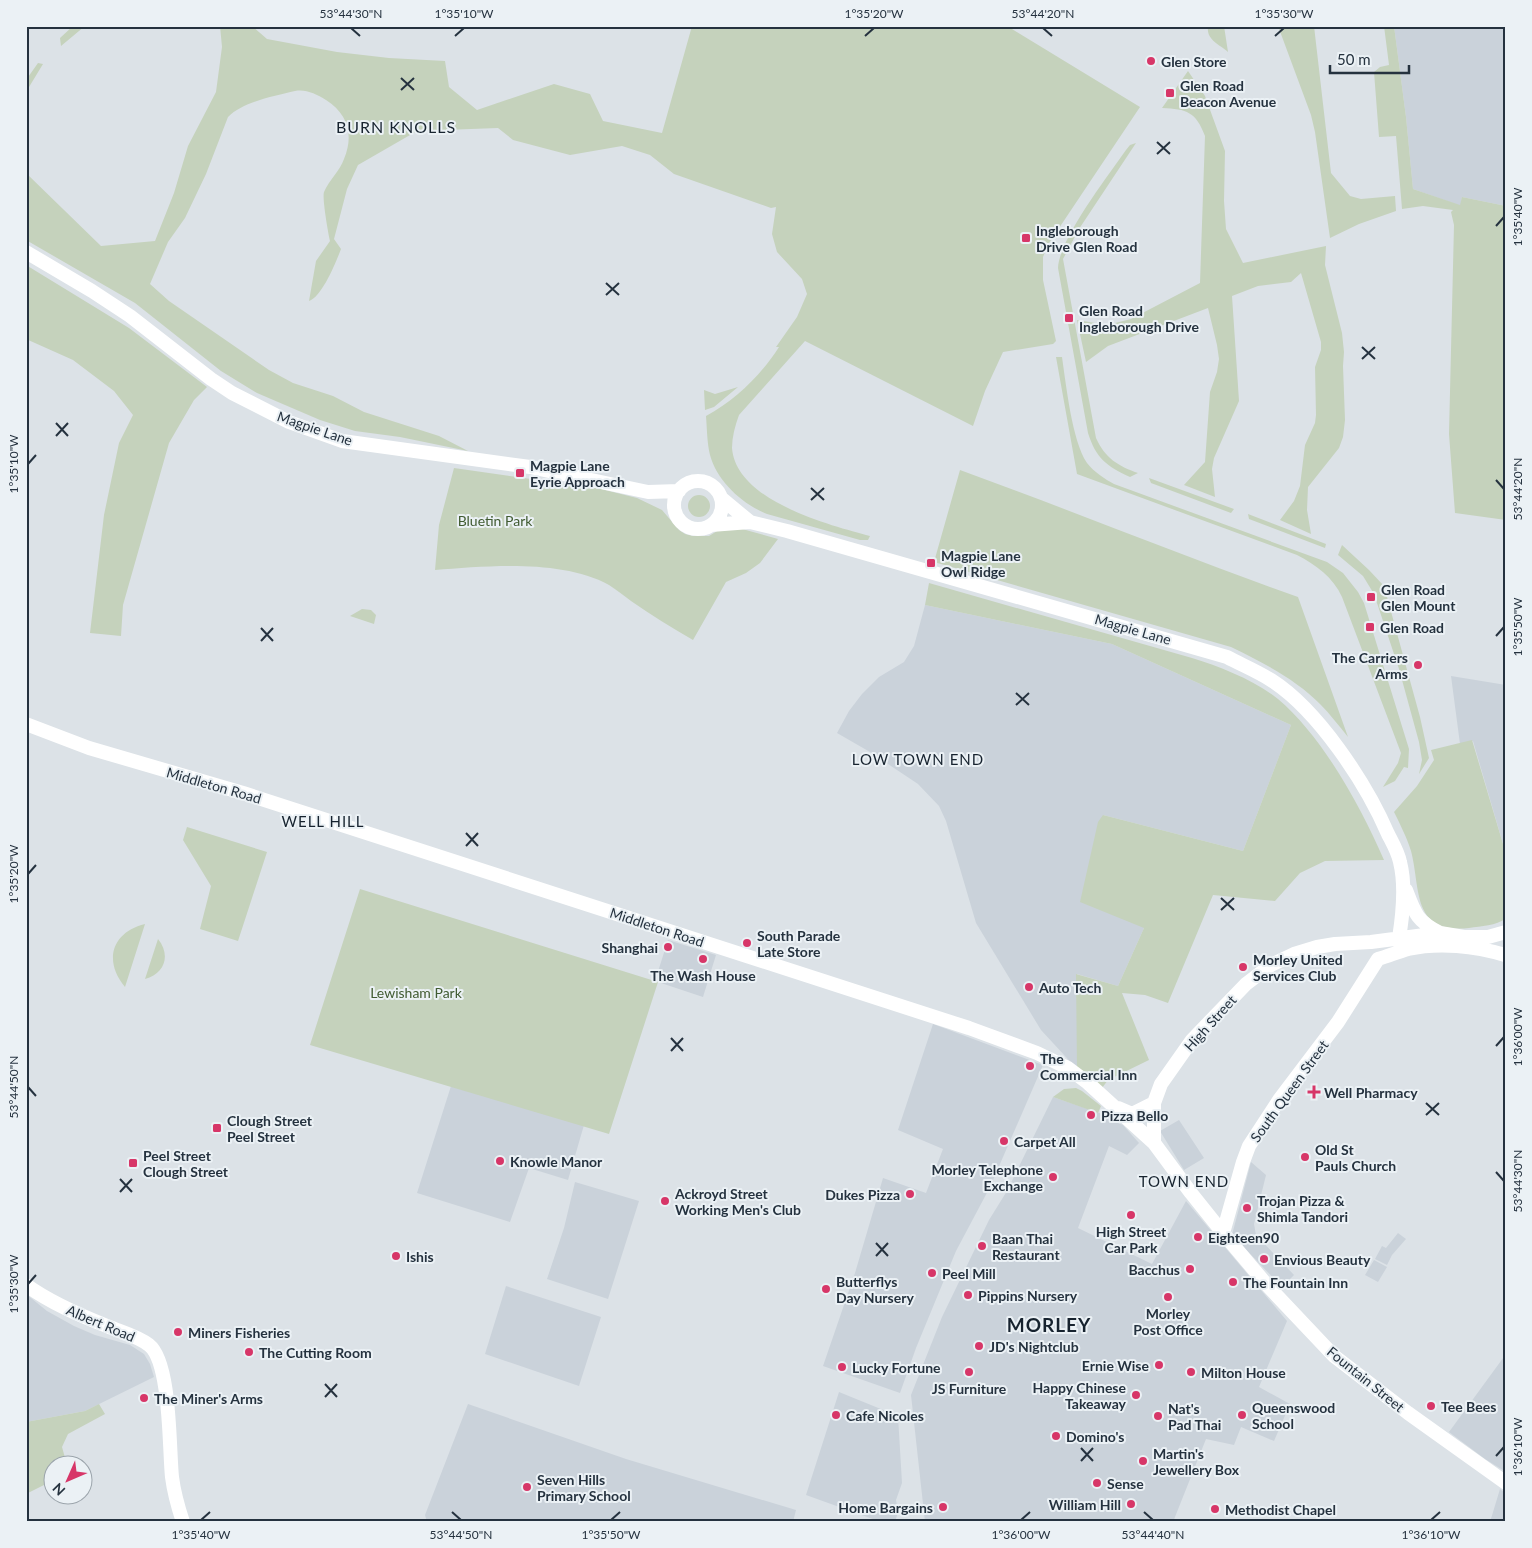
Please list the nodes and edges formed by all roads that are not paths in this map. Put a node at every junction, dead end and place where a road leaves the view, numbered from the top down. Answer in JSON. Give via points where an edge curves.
{"nodes":[{"id":1,"x":26,"y":252,"type":"edge"},
{"id":2,"x":678,"y":491,"type":"junction"},
{"id":3,"x":648,"y":492,"type":"junction"},
{"id":4,"x":721,"y":498,"type":"junction"},
{"id":5,"x":676,"y":513,"type":"junction"},
{"id":6,"x":750,"y":522,"type":"junction"},
{"id":7,"x":711,"y":525,"type":"junction"},
{"id":8,"x":26,"y":724,"type":"edge"},
{"id":9,"x":1404,"y":885,"type":"junction"},
{"id":10,"x":1506,"y":932,"type":"edge"},
{"id":11,"x":1402,"y":934,"type":"junction"},
{"id":12,"x":1441,"y":939,"type":"junction"},
{"id":13,"x":1371,"y":942,"type":"junction"},
{"id":14,"x":1506,"y":956,"type":"edge"},
{"id":15,"x":1378,"y":959,"type":"junction"},
{"id":16,"x":1110,"y":1103,"type":"junction"},
{"id":17,"x":1154,"y":1103,"type":"junction"},
{"id":18,"x":1154,"y":1143,"type":"junction"},
{"id":19,"x":1223,"y":1233,"type":"junction"},
{"id":20,"x":26,"y":1285,"type":"edge"},
{"id":21,"x":1506,"y":1483,"type":"edge"},
{"id":22,"x":183,"y":1522,"type":"edge"}],
"edges":[{"from":1,"to":3,"type":"street","name":"Magpie Lane","via":[[130,316],[232,393],[289,422],[342,441],[530,467]]},
{"from":2,"to":3,"type":"street","name":"Magpie Lane"},
{"from":2,"to":4,"type":"street","via":[[690,483],[703,482],[713,486]]},
{"from":2,"to":5,"type":"street","via":[[674,502]]},
{"from":3,"to":5,"type":"street","name":"Magpie Lane"},
{"from":4,"to":6,"type":"street","name":"Magpie Lane"},
{"from":4,"to":7,"type":"street","via":[[720,513]]},
{"from":5,"to":7,"type":"street","via":[[690,528]]},
{"from":6,"to":7,"type":"street","name":"Magpie Lane"},
{"from":6,"to":9,"type":"street","name":"Magpie Lane","via":[[1227,657],[1272,680],[1304,708],[1358,777],[1377,808],[1400,860]]},
{"from":8,"to":16,"type":"street","name":"Middleton Road","via":[[90,748],[243,793],[970,1028],[1068,1068]]},
{"from":9,"to":11,"type":"street","name":"Magpie Lane"},
{"from":9,"to":12,"type":"street","name":"Magpie Lane","via":[[1417,916]]},
{"from":10,"to":12,"type":"street","via":[[1488,937]]},
{"from":10,"to":14,"type":"street","via":[[1503,946]]},
{"from":11,"to":12,"type":"street","via":[[1416,943]]},
{"from":11,"to":13,"type":"street","name":"High Street"},
{"from":12,"to":14,"type":"street"},
{"from":12,"to":15,"type":"street"},
{"from":13,"to":15,"type":"street"},
{"from":13,"to":17,"type":"street","name":"High Street","via":[[1310,949],[1282,959],[1256,975],[1192,1040],[1161,1084]]},
{"from":15,"to":19,"type":"street","name":"South Queen Street","via":[[1338,1022],[1249,1146]]},
{"from":16,"to":17,"type":"street","via":[[1132,1114]]},
{"from":16,"to":18,"type":"street","name":"Middleton Road"},
{"from":17,"to":18,"type":"street","name":"High Street"},
{"from":18,"to":19,"type":"street","name":"Middleton Road"},
{"from":19,"to":21,"type":"street","name":"Fountain Street","via":[[1272,1291],[1341,1363]]},
{"from":20,"to":22,"type":"street","name":"Albert Road","via":[[57,1305],[140,1340],[154,1350],[168,1408],[172,1477]]}]}
